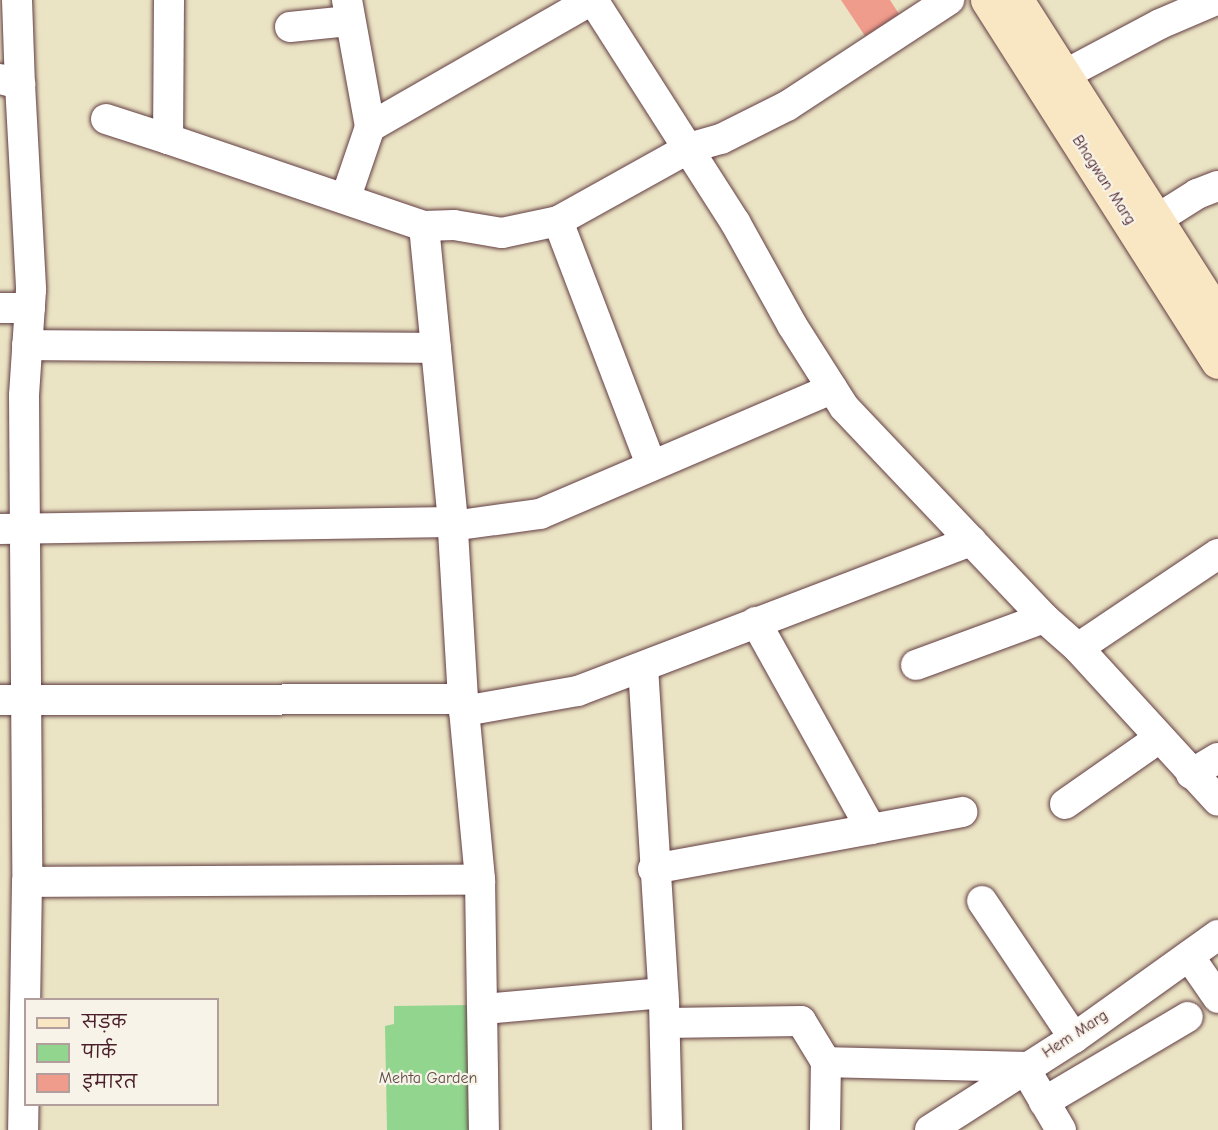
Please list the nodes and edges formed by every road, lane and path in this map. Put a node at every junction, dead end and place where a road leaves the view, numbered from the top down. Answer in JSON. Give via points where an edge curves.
{"nodes":[{"id":1,"x":17,"y":0,"type":"edge"},
{"id":2,"x":169,"y":0,"type":"edge"},
{"id":3,"x":593,"y":0,"type":"edge"},
{"id":4,"x":987,"y":0,"type":"edge"},
{"id":5,"x":1017,"y":0,"type":"edge"},
{"id":6,"x":1216,"y":0,"type":"edge"},
{"id":7,"x":932,"y":5,"type":"edge"},
{"id":8,"x":1182,"y":7,"type":"edge"},
{"id":9,"x":348,"y":10,"type":"edge"},
{"id":10,"x":290,"y":27,"type":"dead end"},
{"id":11,"x":1066,"y":74,"type":"junction"},
{"id":12,"x":10,"y":82,"type":"edge"},
{"id":13,"x":106,"y":119,"type":"dead end"},
{"id":14,"x":370,"y":127,"type":"junction"},
{"id":15,"x":168,"y":139,"type":"junction"},
{"id":16,"x":689,"y":148,"type":"junction"},
{"id":17,"x":1218,"y":186,"type":"edge"},
{"id":18,"x":346,"y":197,"type":"junction"},
{"id":19,"x":1160,"y":218,"type":"junction"},
{"id":20,"x":558,"y":221,"type":"junction"},
{"id":21,"x":424,"y":226,"type":"junction"},
{"id":22,"x":0,"y":308,"type":"edge"},
{"id":23,"x":30,"y":308,"type":"junction"},
{"id":24,"x":1218,"y":316,"type":"edge"},
{"id":25,"x":27,"y":345,"type":"junction"},
{"id":26,"x":436,"y":348,"type":"junction"},
{"id":27,"x":1218,"y":362,"type":"edge"},
{"id":28,"x":832,"y":389,"type":"junction"},
{"id":29,"x":651,"y":465,"type":"junction"},
{"id":30,"x":452,"y":524,"type":"junction"},
{"id":31,"x":12,"y":529,"type":"edge"},
{"id":32,"x":971,"y":541,"type":"junction"},
{"id":33,"x":1218,"y":554,"type":"edge"},
{"id":34,"x":1044,"y":618,"type":"junction"},
{"id":35,"x":756,"y":622,"type":"junction"},
{"id":36,"x":1078,"y":648,"type":"junction"},
{"id":37,"x":916,"y":665,"type":"dead end"},
{"id":38,"x":643,"y":667,"type":"junction"},
{"id":39,"x":13,"y":700,"type":"edge"},
{"id":40,"x":463,"y":705,"type":"junction"},
{"id":41,"x":1158,"y":739,"type":"junction"},
{"id":42,"x":1218,"y":758,"type":"edge"},
{"id":43,"x":1191,"y":774,"type":"junction"},
{"id":44,"x":1218,"y":801,"type":"edge"},
{"id":45,"x":1065,"y":804,"type":"dead end"},
{"id":46,"x":962,"y":812,"type":"dead end"},
{"id":47,"x":871,"y":829,"type":"junction"},
{"id":48,"x":13,"y":850,"type":"edge"},
{"id":49,"x":653,"y":869,"type":"junction"},
{"id":50,"x":480,"y":880,"type":"junction"},
{"id":51,"x":27,"y":882,"type":"junction"},
{"id":52,"x":982,"y":901,"type":"dead end"},
{"id":53,"x":1218,"y":935,"type":"edge"},
{"id":54,"x":1189,"y":956,"type":"junction"},
{"id":55,"x":663,"y":993,"type":"junction"},
{"id":56,"x":25,"y":998,"type":"edge"},
{"id":57,"x":1218,"y":998,"type":"edge"},
{"id":58,"x":484,"y":1009,"type":"junction"},
{"id":59,"x":1188,"y":1017,"type":"dead end"},
{"id":60,"x":665,"y":1023,"type":"junction"},
{"id":61,"x":1074,"y":1038,"type":"junction"},
{"id":62,"x":826,"y":1062,"type":"junction"},
{"id":63,"x":1023,"y":1067,"type":"junction"},
{"id":64,"x":24,"y":1068,"type":"edge"},
{"id":65,"x":1044,"y":1102,"type":"junction"},
{"id":66,"x":939,"y":1127,"type":"edge"},
{"id":67,"x":23,"y":1130,"type":"edge"},
{"id":68,"x":484,"y":1130,"type":"edge"},
{"id":69,"x":666,"y":1130,"type":"edge"},
{"id":70,"x":825,"y":1130,"type":"edge"},
{"id":71,"x":1061,"y":1130,"type":"edge"}],
"edges":[{"from":1,"to":12,"type":"street"},
{"from":2,"to":15,"type":"street"},
{"from":3,"to":14,"type":"street"},
{"from":3,"to":16,"type":"street"},
{"from":4,"to":27,"type":"street","name":"Bhagwan Marg"},
{"from":5,"to":11,"type":"street","name":"Bhagwan Marg"},
{"from":6,"to":8,"type":"street"},
{"from":7,"to":16,"type":"street","via":[[787,106],[721,139]]},
{"from":8,"to":11,"type":"street"},
{"from":9,"to":10,"type":"street"},
{"from":9,"to":14,"type":"street"},
{"from":11,"to":19,"type":"street","name":"Bhagwan Marg"},
{"from":12,"to":23,"type":"street"},
{"from":13,"to":15,"type":"street"},
{"from":14,"to":18,"type":"street"},
{"from":15,"to":18,"type":"street"},
{"from":16,"to":20,"type":"street"},
{"from":16,"to":28,"type":"street"},
{"from":17,"to":19,"type":"street","via":[[1197,194]]},
{"from":18,"to":21,"type":"street"},
{"from":19,"to":24,"type":"street","name":"Bhagwan Marg"},
{"from":20,"to":21,"type":"street","via":[[502,233],[454,225]]},
{"from":20,"to":29,"type":"street"},
{"from":21,"to":26,"type":"street"},
{"from":22,"to":23,"type":"street"},
{"from":23,"to":25,"type":"street"},
{"from":25,"to":26,"type":"street"},
{"from":25,"to":31,"type":"street"},
{"from":26,"to":30,"type":"street"},
{"from":28,"to":29,"type":"street"},
{"from":28,"to":32,"type":"street","via":[[844,407]]},
{"from":29,"to":30,"type":"street","via":[[540,514]]},
{"from":30,"to":31,"type":"street"},
{"from":30,"to":40,"type":"street"},
{"from":31,"to":39,"type":"street"},
{"from":32,"to":34,"type":"street"},
{"from":32,"to":35,"type":"street"},
{"from":33,"to":36,"type":"street"},
{"from":34,"to":36,"type":"street"},
{"from":34,"to":37,"type":"street"},
{"from":35,"to":38,"type":"street"},
{"from":35,"to":47,"type":"street"},
{"from":36,"to":41,"type":"street"},
{"from":38,"to":40,"type":"street","via":[[578,691]]},
{"from":38,"to":49,"type":"street"},
{"from":39,"to":40,"type":"street"},
{"from":39,"to":48,"type":"street"},
{"from":40,"to":50,"type":"street"},
{"from":41,"to":43,"type":"street"},
{"from":41,"to":45,"type":"street"},
{"from":42,"to":43,"type":"street"},
{"from":43,"to":44,"type":"street"},
{"from":46,"to":47,"type":"street"},
{"from":47,"to":49,"type":"street"},
{"from":48,"to":51,"type":"street"},
{"from":49,"to":55,"type":"street"},
{"from":50,"to":51,"type":"street"},
{"from":50,"to":58,"type":"street"},
{"from":51,"to":56,"type":"street"},
{"from":52,"to":61,"type":"street"},
{"from":53,"to":54,"type":"street","name":"Hem Marg"},
{"from":54,"to":57,"type":"street"},
{"from":54,"to":61,"type":"street","name":"Hem Marg"},
{"from":55,"to":58,"type":"street"},
{"from":55,"to":60,"type":"street"},
{"from":58,"to":68,"type":"street"},
{"from":59,"to":65,"type":"street"},
{"from":60,"to":62,"type":"street","via":[[801,1021]]},
{"from":60,"to":69,"type":"street"},
{"from":61,"to":63,"type":"street","name":"Hem Marg"},
{"from":62,"to":63,"type":"street"},
{"from":62,"to":70,"type":"street"},
{"from":63,"to":65,"type":"street"},
{"from":63,"to":66,"type":"street","name":"Hem Marg"},
{"from":64,"to":67,"type":"street"},
{"from":65,"to":71,"type":"street"}]}
